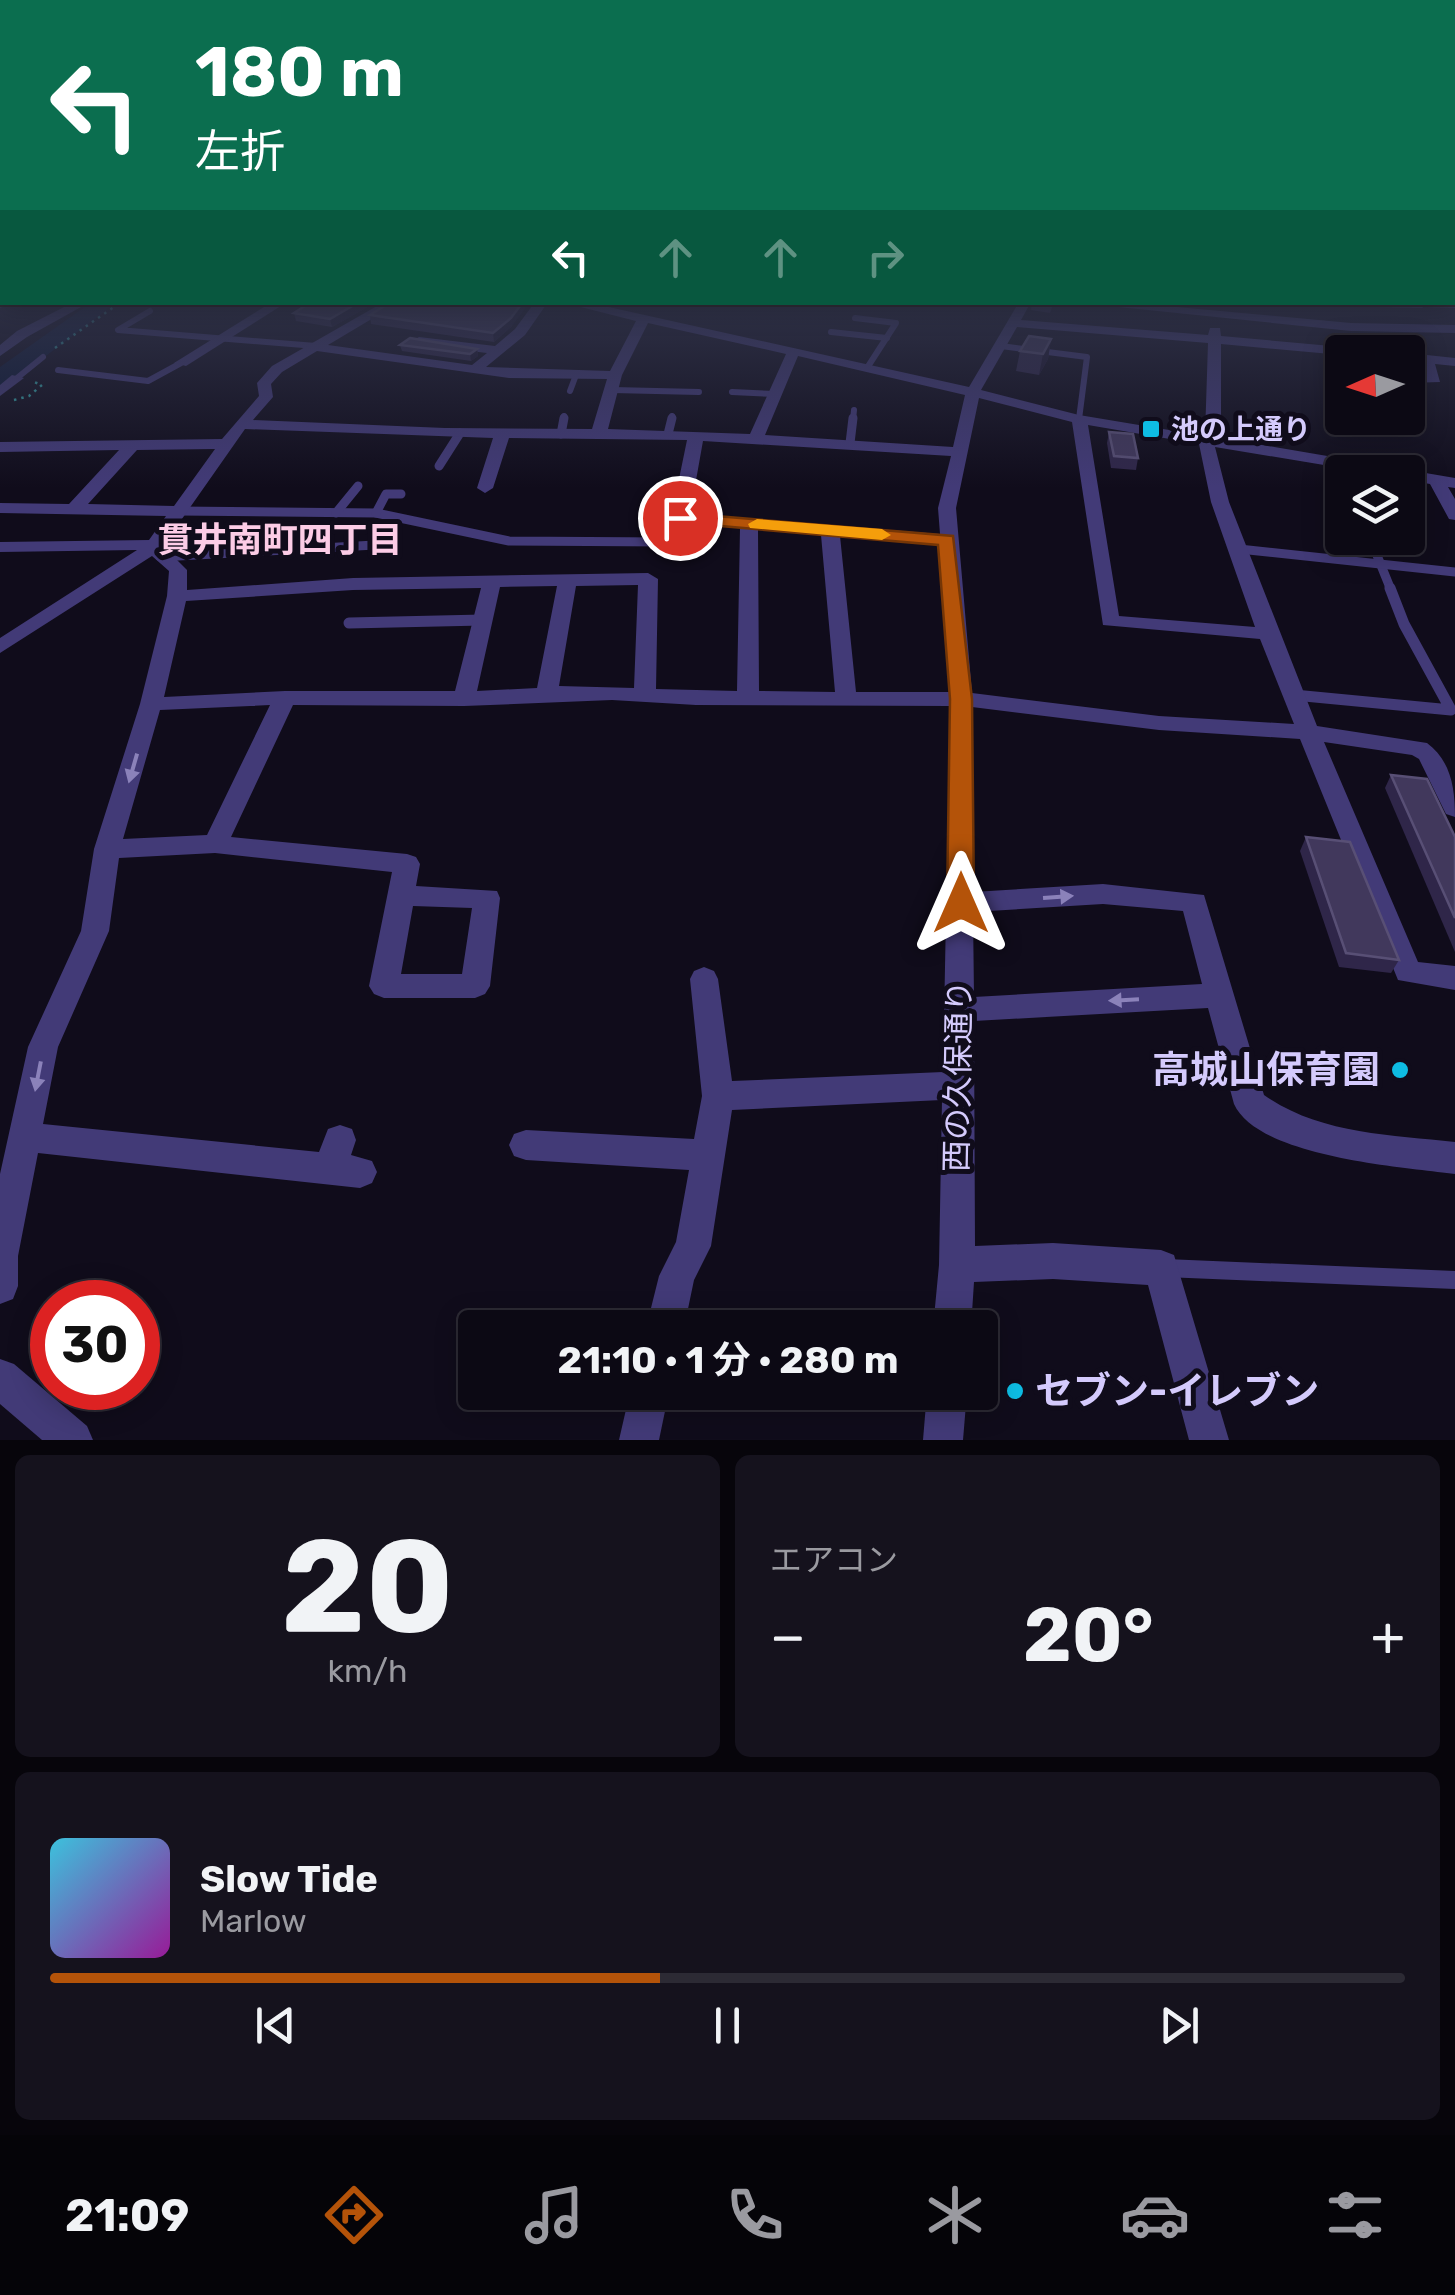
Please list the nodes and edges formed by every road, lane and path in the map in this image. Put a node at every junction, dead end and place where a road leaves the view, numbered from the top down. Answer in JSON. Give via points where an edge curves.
{"nodes":[{"id":1,"x":48,"y":354,"type":"edge"},
{"id":2,"x":198,"y":354,"type":"edge"},
{"id":3,"x":302,"y":354,"type":"edge"},
{"id":4,"x":369,"y":354,"type":"edge"},
{"id":5,"x":495,"y":354,"type":"edge"},
{"id":6,"x":627,"y":354,"type":"edge"},
{"id":7,"x":793,"y":354,"type":"edge"},
{"id":8,"x":800,"y":354,"type":"edge"},
{"id":9,"x":876,"y":354,"type":"edge"},
{"id":10,"x":995,"y":354,"type":"edge"},
{"id":11,"x":1065,"y":354,"type":"edge"},
{"id":12,"x":1214,"y":354,"type":"edge"},
{"id":13,"x":43,"y":358,"type":"joint"},
{"id":14,"x":1426,"y":359,"type":"joint"},
{"id":15,"x":1455,"y":362,"type":"edge"},
{"id":16,"x":181,"y":364,"type":"joint"},
{"id":17,"x":867,"y":368,"type":"junction"},
{"id":18,"x":58,"y":370,"type":"dead end"},
{"id":19,"x":474,"y":370,"type":"junction"},
{"id":20,"x":576,"y":375,"type":"junction"},
{"id":21,"x":0,"y":378,"type":"edge"},
{"id":22,"x":17,"y":378,"type":"junction"},
{"id":23,"x":1425,"y":380,"type":"edge"},
{"id":24,"x":614,"y":383,"type":"junction"},
{"id":25,"x":570,"y":391,"type":"dead end"},
{"id":26,"x":0,"y":392,"type":"edge"},
{"id":27,"x":699,"y":392,"type":"dead end"},
{"id":28,"x":732,"y":392,"type":"dead end"},
{"id":29,"x":973,"y":392,"type":"junction"},
{"id":30,"x":775,"y":394,"type":"junction"},
{"id":31,"x":854,"y":410,"type":"dead end"},
{"id":32,"x":564,"y":416,"type":"dead end"},
{"id":33,"x":672,"y":416,"type":"dead end"},
{"id":34,"x":1080,"y":418,"type":"junction"},
{"id":35,"x":242,"y":424,"type":"junction"},
{"id":36,"x":460,"y":433,"type":"junction"},
{"id":37,"x":599,"y":433,"type":"junction"},
{"id":38,"x":502,"y":434,"type":"junction"},
{"id":39,"x":560,"y":434,"type":"junction"},
{"id":40,"x":668,"y":434,"type":"junction"},
{"id":41,"x":696,"y":436,"type":"junction"},
{"id":42,"x":756,"y":438,"type":"junction"},
{"id":43,"x":1209,"y":442,"type":"junction"},
{"id":44,"x":850,"y":443,"type":"junction"},
{"id":45,"x":226,"y":444,"type":"junction"},
{"id":46,"x":0,"y":447,"type":"edge"},
{"id":47,"x":131,"y":447,"type":"junction"},
{"id":48,"x":960,"y":452,"type":"junction"},
{"id":49,"x":440,"y":466,"type":"dead end"},
{"id":50,"x":1325,"y":466,"type":"edge"},
{"id":51,"x":1425,"y":478,"type":"edge"},
{"id":52,"x":1436,"y":480,"type":"junction"},
{"id":53,"x":1455,"y":483,"type":"edge"},
{"id":54,"x":358,"y":486,"type":"dead end"},
{"id":55,"x":485,"y":488,"type":"dead end"},
{"id":56,"x":402,"y":494,"type":"dead end"},
{"id":57,"x":0,"y":508,"type":"edge"},
{"id":58,"x":72,"y":511,"type":"junction"},
{"id":59,"x":180,"y":511,"type":"junction"},
{"id":60,"x":376,"y":512,"type":"junction"},
{"id":61,"x":336,"y":513,"type":"junction"},
{"id":62,"x":1455,"y":515,"type":"edge"},
{"id":63,"x":680,"y":518,"type":"junction"},
{"id":64,"x":749,"y":524,"type":"junction"},
{"id":65,"x":830,"y":530,"type":"junction"},
{"id":66,"x":946,"y":540,"type":"junction"},
{"id":67,"x":375,"y":545,"type":"dead end"},
{"id":68,"x":0,"y":548,"type":"edge"},
{"id":69,"x":1240,"y":549,"type":"junction"},
{"id":70,"x":156,"y":552,"type":"junction"},
{"id":71,"x":1378,"y":555,"type":"edge"},
{"id":72,"x":1382,"y":565,"type":"junction"},
{"id":73,"x":1455,"y":572,"type":"edge"},
{"id":74,"x":492,"y":580,"type":"junction"},
{"id":75,"x":568,"y":580,"type":"junction"},
{"id":76,"x":177,"y":596,"type":"junction"},
{"id":77,"x":484,"y":620,"type":"junction"},
{"id":78,"x":349,"y":623,"type":"dead end"},
{"id":79,"x":1268,"y":634,"type":"junction"},
{"id":80,"x":0,"y":647,"type":"edge"},
{"id":81,"x":547,"y":693,"type":"junction"},
{"id":82,"x":645,"y":694,"type":"junction"},
{"id":83,"x":1294,"y":695,"type":"junction"},
{"id":84,"x":748,"y":697,"type":"junction"},
{"id":85,"x":286,"y":698,"type":"junction"},
{"id":86,"x":846,"y":698,"type":"junction"},
{"id":87,"x":464,"y":699,"type":"junction"},
{"id":88,"x":961,"y":699,"type":"junction"},
{"id":89,"x":151,"y":704,"type":"junction"},
{"id":90,"x":1308,"y":732,"type":"junction"},
{"id":91,"x":1455,"y":808,"type":"edge"},
{"id":92,"x":215,"y":844,"type":"junction"},
{"id":93,"x":108,"y":849,"type":"junction"},
{"id":94,"x":400,"y":896,"type":"junction"},
{"id":95,"x":961,"y":903,"type":"junction"},
{"id":96,"x":1455,"y":978,"type":"edge"},
{"id":97,"x":704,"y":979,"type":"dead end"},
{"id":98,"x":1221,"y":995,"type":"junction"},
{"id":99,"x":958,"y":1010,"type":"junction"},
{"id":100,"x":957,"y":1085,"type":"junction"},
{"id":101,"x":718,"y":1096,"type":"junction"},
{"id":102,"x":26,"y":1137,"type":"junction"},
{"id":103,"x":526,"y":1145,"type":"dead end"},
{"id":104,"x":706,"y":1155,"type":"junction"},
{"id":105,"x":1455,"y":1158,"type":"edge"},
{"id":106,"x":343,"y":1161,"type":"dead end"},
{"id":107,"x":957,"y":1265,"type":"junction"},
{"id":108,"x":1161,"y":1268,"type":"junction"},
{"id":109,"x":1455,"y":1280,"type":"edge"},
{"id":110,"x":0,"y":1286,"type":"edge"},
{"id":111,"x":669,"y":1310,"type":"edge"},
{"id":112,"x":953,"y":1310,"type":"edge"},
{"id":113,"x":0,"y":1378,"type":"edge"},
{"id":114,"x":646,"y":1410,"type":"edge"},
{"id":115,"x":945,"y":1410,"type":"edge"},
{"id":116,"x":73,"y":1440,"type":"edge"},
{"id":117,"x":639,"y":1440,"type":"edge"},
{"id":118,"x":943,"y":1440,"type":"edge"},
{"id":119,"x":1209,"y":1440,"type":"edge"}],
"edges":[{"from":1,"to":13,"type":"path"},
{"from":2,"to":16,"type":"street"},
{"from":3,"to":35,"type":"street","via":[[264,383],[266,397]]},
{"from":4,"to":19,"type":"street"},
{"from":5,"to":19,"type":"street"},
{"from":6,"to":24,"type":"street"},
{"from":7,"to":30,"type":"street"},
{"from":8,"to":17,"type":"street"},
{"from":9,"to":17,"type":"lane"},
{"from":10,"to":29,"type":"street","name":"西の久保通り"},
{"from":11,"to":34,"type":"lane","via":[[1087,357]]},
{"from":12,"to":43,"type":"street"},
{"from":13,"to":22,"type":"lane"},
{"from":14,"to":15,"type":"street"},
{"from":14,"to":23,"type":"street","via":[[1436,380]]},
{"from":16,"to":18,"type":"lane","via":[[148,381]]},
{"from":17,"to":29,"type":"street"},
{"from":19,"to":20,"type":"street"},
{"from":20,"to":24,"type":"street"},
{"from":20,"to":25,"type":"lane"},
{"from":21,"to":22,"type":"street"},
{"from":22,"to":26,"type":"street"},
{"from":24,"to":27,"type":"lane"},
{"from":24,"to":37,"type":"street"},
{"from":28,"to":30,"type":"lane"},
{"from":29,"to":34,"type":"street"},
{"from":29,"to":48,"type":"street","name":"西の久保通り"},
{"from":30,"to":42,"type":"street"},
{"from":31,"to":44,"type":"lane"},
{"from":32,"to":39,"type":"lane"},
{"from":33,"to":40,"type":"lane"},
{"from":34,"to":43,"type":"street"},
{"from":34,"to":79,"type":"street","via":[[1110,621]]},
{"from":35,"to":36,"type":"street"},
{"from":35,"to":45,"type":"street"},
{"from":36,"to":38,"type":"street"},
{"from":36,"to":49,"type":"lane"},
{"from":37,"to":39,"type":"street"},
{"from":37,"to":40,"type":"street"},
{"from":38,"to":39,"type":"street"},
{"from":38,"to":55,"type":"street"},
{"from":40,"to":41,"type":"street"},
{"from":41,"to":42,"type":"street"},
{"from":41,"to":63,"type":"street"},
{"from":42,"to":44,"type":"street"},
{"from":43,"to":50,"type":"street"},
{"from":43,"to":69,"type":"street","via":[[1220,502]]},
{"from":44,"to":48,"type":"street"},
{"from":45,"to":47,"type":"street"},
{"from":45,"to":59,"type":"street"},
{"from":46,"to":47,"type":"street"},
{"from":47,"to":58,"type":"street"},
{"from":48,"to":66,"type":"street","name":"西の久保通り"},
{"from":51,"to":52,"type":"street"},
{"from":52,"to":53,"type":"street"},
{"from":52,"to":62,"type":"street"},
{"from":54,"to":61,"type":"lane"},
{"from":56,"to":60,"type":"lane","via":[[386,494]]},
{"from":57,"to":58,"type":"street"},
{"from":58,"to":59,"type":"street"},
{"from":59,"to":61,"type":"lane"},
{"from":59,"to":70,"type":"street"},
{"from":60,"to":61,"type":"lane"},
{"from":60,"to":63,"type":"lane","via":[[510,541],[668,542]]},
{"from":63,"to":64,"type":"street"},
{"from":64,"to":65,"type":"street"},
{"from":64,"to":84,"type":"street"},
{"from":65,"to":66,"type":"street"},
{"from":65,"to":86,"type":"street"},
{"from":66,"to":88,"type":"street","name":"西の久保通り"},
{"from":67,"to":70,"type":"lane"},
{"from":68,"to":70,"type":"street"},
{"from":69,"to":72,"type":"lane"},
{"from":69,"to":79,"type":"street"},
{"from":70,"to":76,"type":"street","via":[[178,570]]},
{"from":70,"to":80,"type":"street"},
{"from":71,"to":72,"type":"lane"},
{"from":72,"to":73,"type":"lane"},
{"from":72,"to":83,"type":"lane","via":[[1404,624],[1451,710]]},
{"from":74,"to":75,"type":"street"},
{"from":74,"to":76,"type":"street"},
{"from":74,"to":77,"type":"street"},
{"from":75,"to":81,"type":"street"},
{"from":75,"to":82,"type":"street","via":[[648,580]]},
{"from":76,"to":89,"type":"street"},
{"from":77,"to":78,"type":"lane"},
{"from":77,"to":87,"type":"street"},
{"from":79,"to":83,"type":"street"},
{"from":81,"to":82,"type":"street"},
{"from":81,"to":87,"type":"street"},
{"from":82,"to":84,"type":"street"},
{"from":83,"to":90,"type":"street"},
{"from":84,"to":86,"type":"street"},
{"from":85,"to":87,"type":"street"},
{"from":85,"to":89,"type":"street"},
{"from":85,"to":92,"type":"street"},
{"from":86,"to":88,"type":"street"},
{"from":88,"to":90,"type":"street","via":[[1159,723]]},
{"from":88,"to":95,"type":"street","name":"西の久保通り"},
{"from":89,"to":93,"type":"street","one_way":true},
{"from":90,"to":91,"type":"street","via":[[1419,748]]},
{"from":90,"to":96,"type":"street","via":[[1408,972]]},
{"from":92,"to":93,"type":"street"},
{"from":92,"to":94,"type":"street","via":[[408,864]]},
{"from":93,"to":102,"type":"street","one_way":true,"via":[[94,930],[43,1047]]},
{"from":94,"to":94,"type":"street","via":[[384,986],[476,986],[488,898]]},
{"from":95,"to":98,"type":"street","one_way":true,"via":[[1103,894],[1194,902]]},
{"from":95,"to":99,"type":"street","name":"西の久保通り"},
{"from":97,"to":101,"type":"street"},
{"from":98,"to":99,"type":"street","one_way":true},
{"from":98,"to":105,"type":"street","via":[[1250,1104],[1271,1123],[1350,1144]]},
{"from":99,"to":100,"type":"street","name":"西の久保通り"},
{"from":100,"to":101,"type":"street"},
{"from":100,"to":107,"type":"street","name":"西の久保通り"},
{"from":101,"to":104,"type":"street"},
{"from":102,"to":106,"type":"street"},
{"from":102,"to":110,"type":"street","via":[[0,1256]]},
{"from":103,"to":104,"type":"street"},
{"from":104,"to":111,"type":"street","via":[[693,1246]]},
{"from":107,"to":108,"type":"street","via":[[1053,1260]]},
{"from":107,"to":112,"type":"street","name":"西の久保通り"},
{"from":108,"to":109,"type":"lane"},
{"from":108,"to":119,"type":"street"},
{"from":113,"to":116,"type":"street"},
{"from":114,"to":117,"type":"street"},
{"from":115,"to":118,"type":"street"}]}
